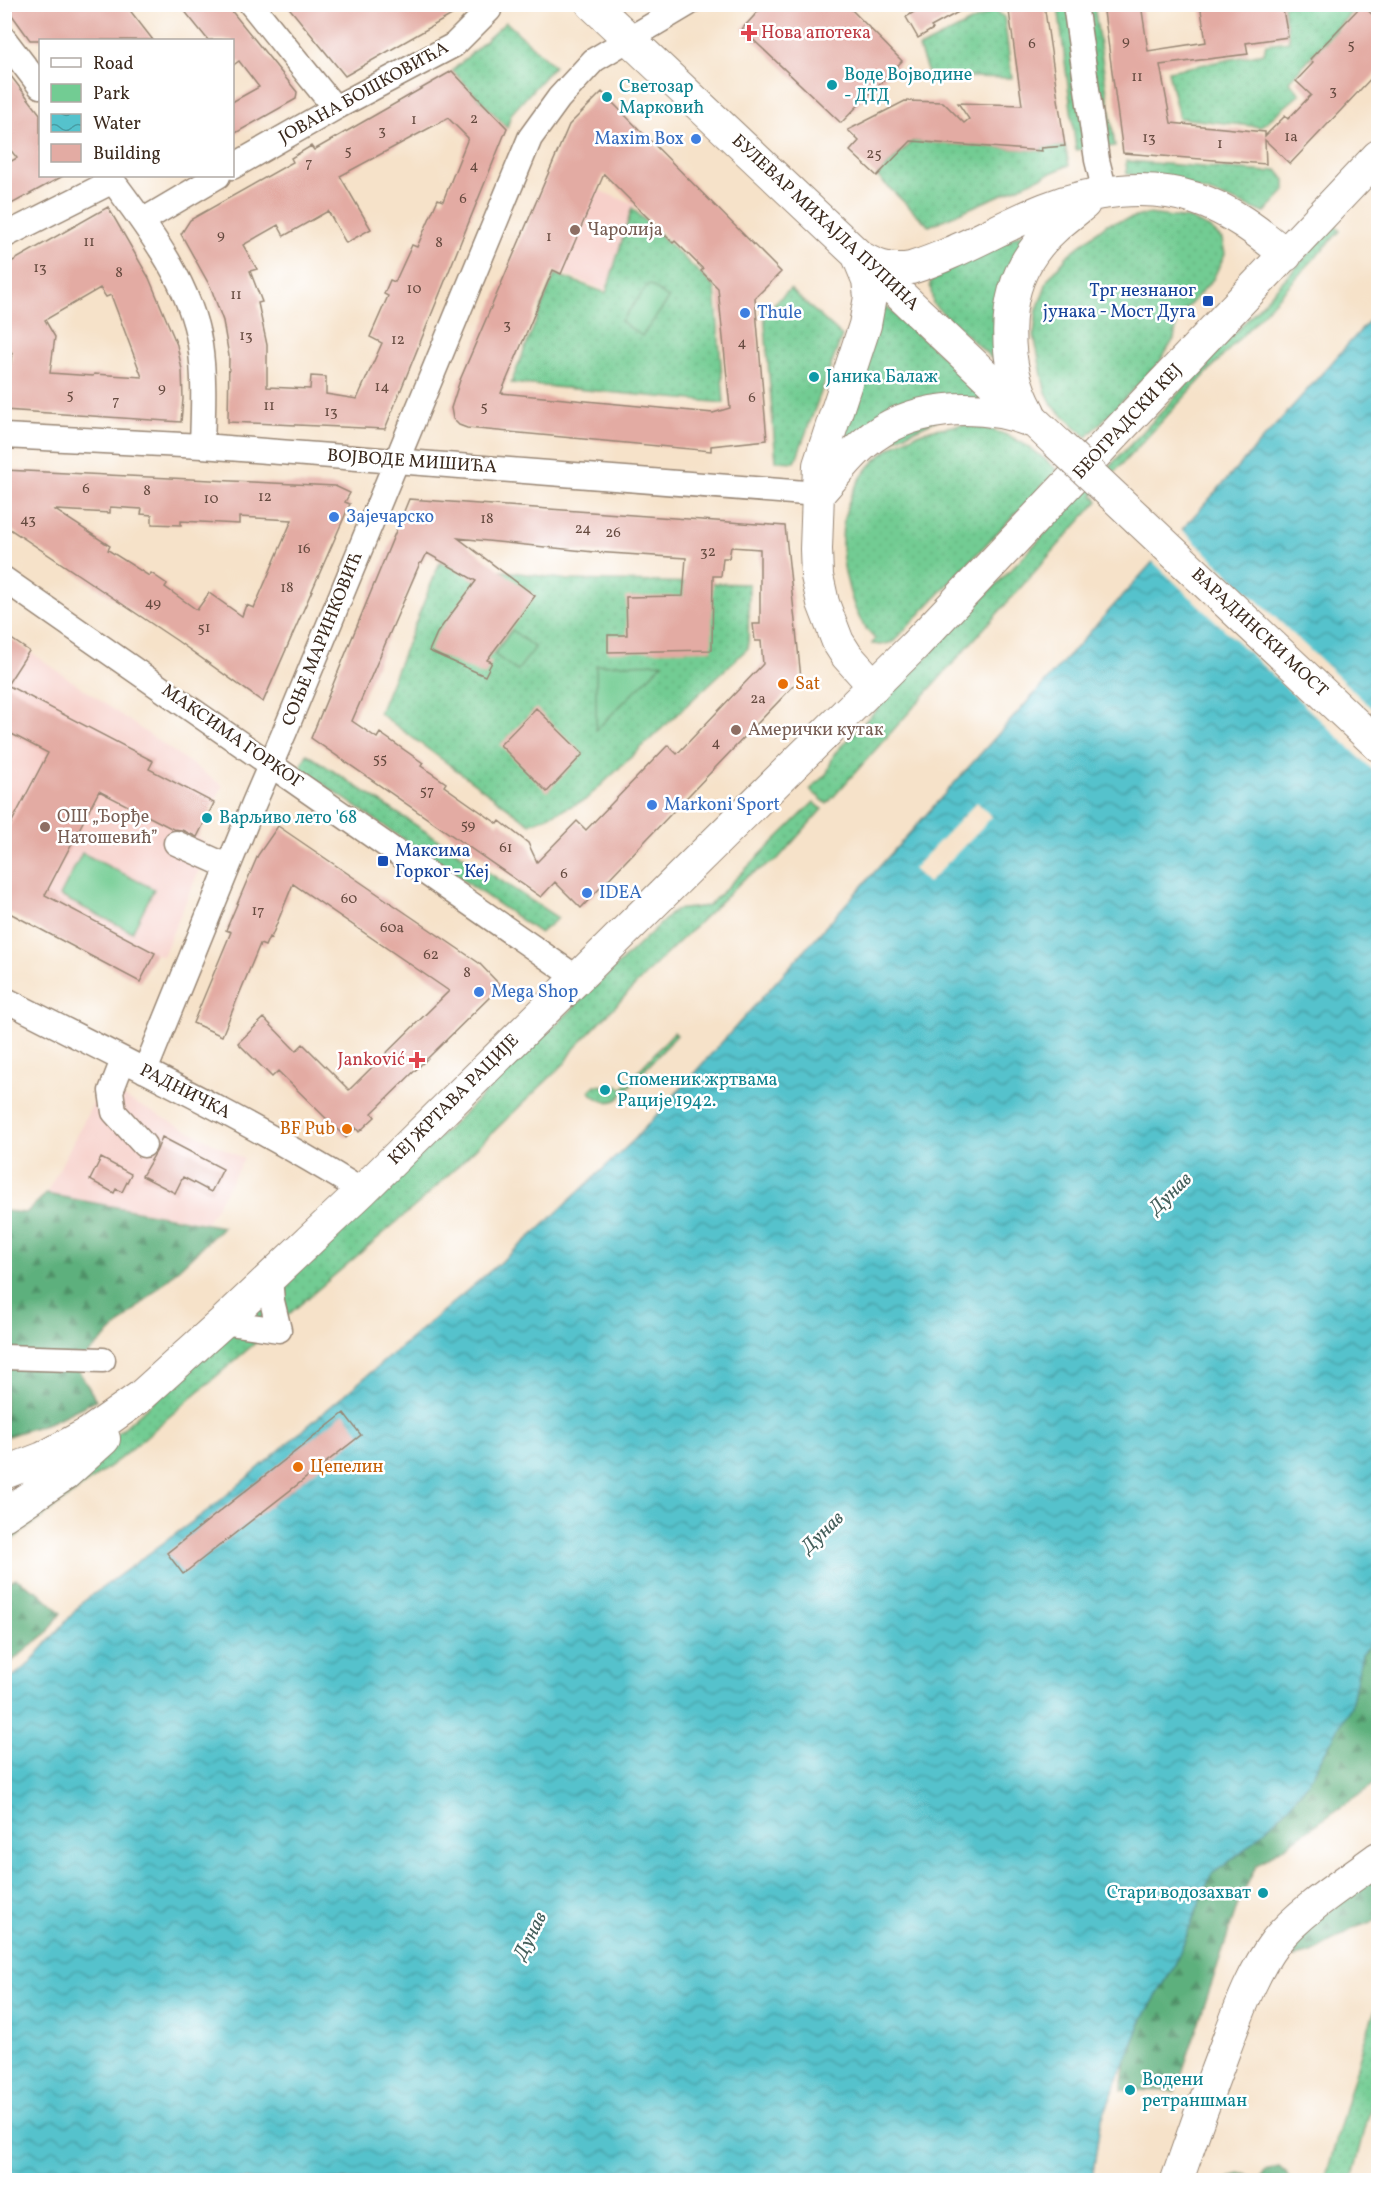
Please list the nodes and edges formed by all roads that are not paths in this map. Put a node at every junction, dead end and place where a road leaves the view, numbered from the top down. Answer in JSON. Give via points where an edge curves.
{"nodes":[{"id":1,"x":251,"y":4,"type":"edge"},
{"id":2,"x":592,"y":4,"type":"edge"},
{"id":3,"x":688,"y":4,"type":"edge"},
{"id":4,"x":1075,"y":4,"type":"edge"},
{"id":5,"x":489,"y":10,"type":"dead end"},
{"id":6,"x":4,"y":39,"type":"edge"},
{"id":7,"x":629,"y":39,"type":"junction"},
{"id":8,"x":39,"y":85,"type":"edge"},
{"id":9,"x":335,"y":108,"type":"junction"},
{"id":10,"x":1378,"y":156,"type":"edge"},
{"id":11,"x":234,"y":166,"type":"edge"},
{"id":12,"x":216,"y":177,"type":"edge"},
{"id":13,"x":111,"y":178,"type":"edge"},
{"id":14,"x":1105,"y":192,"type":"junction"},
{"id":15,"x":142,"y":220,"type":"junction"},
{"id":16,"x":4,"y":236,"type":"edge"},
{"id":17,"x":1286,"y":255,"type":"junction"},
{"id":18,"x":858,"y":256,"type":"junction"},
{"id":19,"x":1046,"y":432,"type":"junction"},
{"id":20,"x":4,"y":436,"type":"edge"},
{"id":21,"x":202,"y":446,"type":"junction"},
{"id":22,"x":397,"y":460,"type":"junction"},
{"id":23,"x":818,"y":494,"type":"junction"},
{"id":24,"x":1139,"y":520,"type":"joint"},
{"id":25,"x":4,"y":579,"type":"edge"},
{"id":26,"x":874,"y":686,"type":"junction"},
{"id":27,"x":1378,"y":745,"type":"edge"},
{"id":28,"x":271,"y":764,"type":"junction"},
{"id":29,"x":176,"y":843,"type":"dead end"},
{"id":30,"x":227,"y":866,"type":"junction"},
{"id":31,"x":577,"y":978,"type":"junction"},
{"id":32,"x":4,"y":999,"type":"edge"},
{"id":33,"x":123,"y":1060,"type":"junction"},
{"id":34,"x":145,"y":1071,"type":"junction"},
{"id":35,"x":144,"y":1144,"type":"dead end"},
{"id":36,"x":362,"y":1191,"type":"junction"},
{"id":37,"x":270,"y":1278,"type":"junction"},
{"id":38,"x":224,"y":1322,"type":"junction"},
{"id":39,"x":4,"y":1357,"type":"edge"},
{"id":40,"x":103,"y":1360,"type":"dead end"},
{"id":41,"x":140,"y":1397,"type":"junction"},
{"id":42,"x":4,"y":1473,"type":"edge"},
{"id":43,"x":4,"y":1515,"type":"edge"},
{"id":44,"x":1378,"y":1858,"type":"edge"},
{"id":45,"x":1177,"y":2181,"type":"edge"}],
"edges":[{"from":1,"to":9,"type":"street"},
{"from":2,"to":7,"type":"main road","name":"БУЛЕВАР МИХАЈЛА ПУПИНА"},
{"from":3,"to":7,"type":"street","name":"СОЊЕ МАРИНКОВИЋ"},
{"from":4,"to":14,"type":"street"},
{"from":5,"to":9,"type":"street","name":"ЈОВАНА БОШКОВИЋА","via":[[454,45]]},
{"from":6,"to":8,"type":"street"},
{"from":7,"to":18,"type":"main road","name":"БУЛЕВАР МИХАЈЛА ПУПИНА"},
{"from":7,"to":22,"type":"street","name":"СОЊЕ МАРИНКОВИЋ","via":[[594,60],[530,138]]},
{"from":9,"to":11,"type":"street","name":"ЈОВАНА БОШКОВИЋА"},
{"from":10,"to":17,"type":"main road","name":"БЕОГРАДСКИ КЕЈ"},
{"from":12,"to":15,"type":"street"},
{"from":13,"to":15,"type":"street"},
{"from":13,"to":16,"type":"street"},
{"from":14,"to":17,"type":"main road","via":[[1135,190],[1197,199],[1255,229]]},
{"from":14,"to":18,"type":"main road","via":[[1044,209],[911,268],[887,268]]},
{"from":14,"to":19,"type":"main road","via":[[1047,234],[1021,273],[1013,301],[1009,331],[1012,367],[1021,399]]},
{"from":15,"to":21,"type":"street","via":[[165,257],[194,320],[203,387]]},
{"from":17,"to":26,"type":"main road","name":"БЕОГРАДСКИ КЕЈ"},
{"from":18,"to":19,"type":"main road","name":"БУЛЕВАР МИХАЈЛА ПУПИНА"},
{"from":18,"to":23,"type":"main road","via":[[870,297],[865,325],[819,465]]},
{"from":19,"to":23,"type":"main road","via":[[1011,413],[982,410],[922,414],[883,429],[866,442]]},
{"from":19,"to":24,"type":"main road","name":"БУЛЕВАР МИХАЈЛА ПУПИНА","bridge":true},
{"from":20,"to":21,"type":"street","name":"ВОЈВОДЕ МИШИЋА"},
{"from":21,"to":22,"type":"street","name":"ВОЈВОДЕ МИШИЋА"},
{"from":22,"to":23,"type":"street","name":"ВОЈВОДЕ МИШИЋА"},
{"from":22,"to":28,"type":"street","name":"СОЊЕ МАРИНКОВИЋ"},
{"from":23,"to":26,"type":"main road","via":[[817,576],[823,603],[838,642]]},
{"from":24,"to":27,"type":"main road","name":"ВАРАДИНСКИ МОСТ"},
{"from":25,"to":28,"type":"street","name":"МАКСИМА ГОРКОГ"},
{"from":26,"to":31,"type":"main road","name":"КЕЈ ЖРТАВА РАЦИЈЕ"},
{"from":28,"to":30,"type":"street","name":"СОЊЕ МАРИНКОВИЋ"},
{"from":28,"to":31,"type":"street","name":"МАКСИМА ГОРКОГ"},
{"from":29,"to":30,"type":"street"},
{"from":30,"to":34,"type":"street","name":"СОЊЕ МАРИНКОВИЋ"},
{"from":31,"to":36,"type":"main road","name":"КЕЈ ЖРТАВА РАЦИЈЕ"},
{"from":32,"to":33,"type":"street","name":"РАДНИЧКА"},
{"from":33,"to":34,"type":"street","name":"РАДНИЧКА"},
{"from":33,"to":35,"type":"street","via":[[111,1091],[114,1112]]},
{"from":34,"to":36,"type":"street","name":"РАДНИЧКА","via":[[283,1143]]},
{"from":36,"to":37,"type":"main road","name":"КЕЈ ЖРТАВА РАЦИЈЕ"},
{"from":37,"to":38,"type":"main road","name":"КЕЈ ЖРТАВА РАЦИЈЕ"},
{"from":37,"to":38,"type":"street","via":[[279,1330]]},
{"from":38,"to":41,"type":"main road","name":"КЕЈ ЖРТАВА РАЦИЈЕ"},
{"from":39,"to":40,"type":"street"},
{"from":41,"to":42,"type":"main road","name":"КЕЈ ЖРТАВА РАЦИЈЕ","via":[[89,1433],[43,1458]]},
{"from":41,"to":43,"type":"main road","via":[[103,1440],[64,1475]]},
{"from":44,"to":45,"type":"main road","via":[[1293,1924],[1258,1968]]}]}
